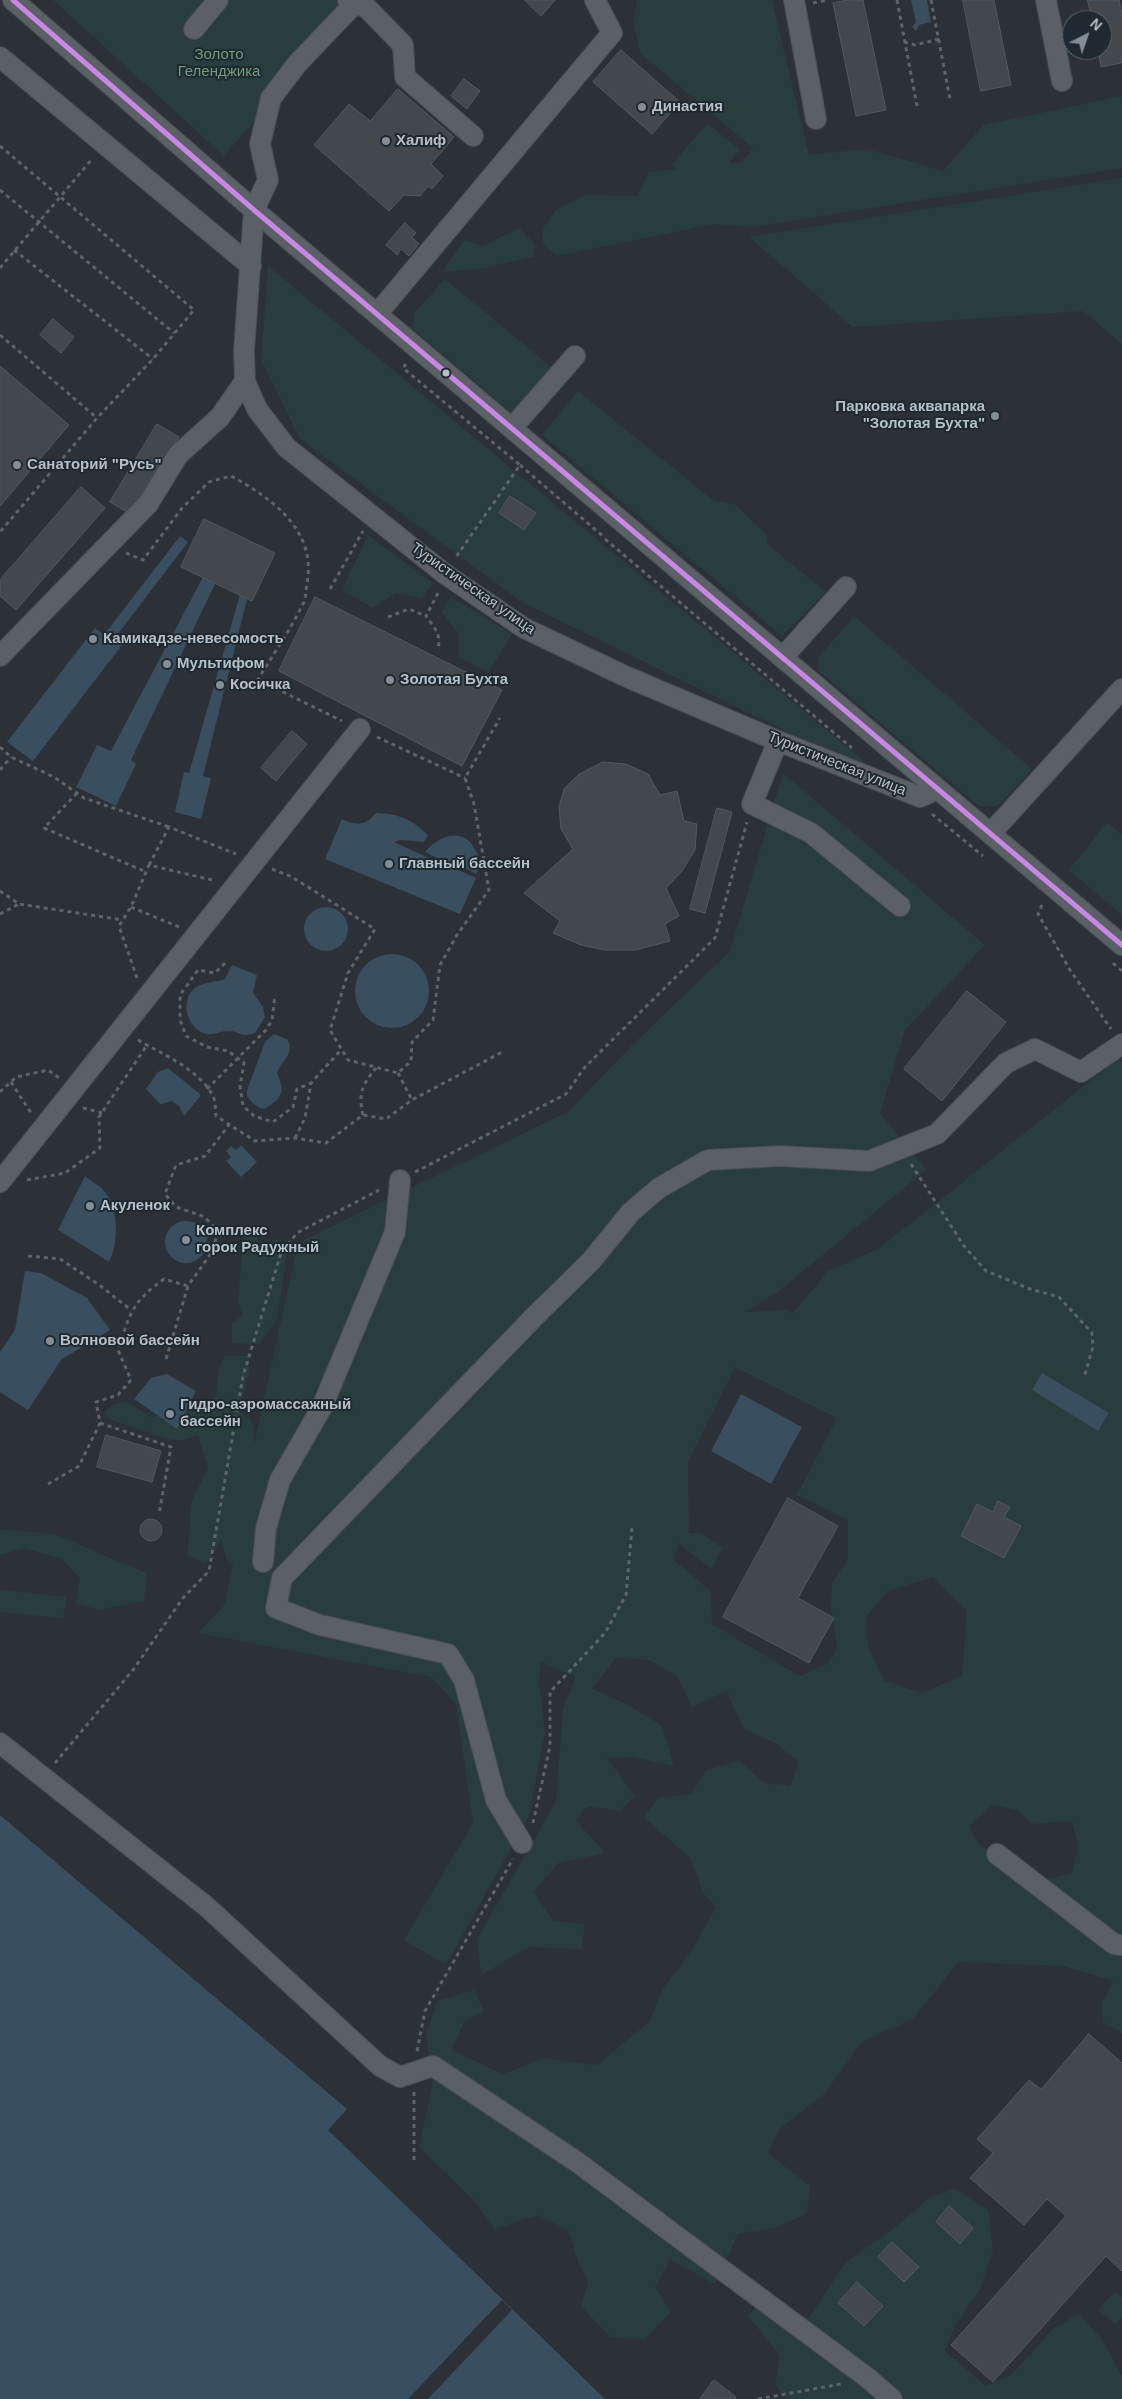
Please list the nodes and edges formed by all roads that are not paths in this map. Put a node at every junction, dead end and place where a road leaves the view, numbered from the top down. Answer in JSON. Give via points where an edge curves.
{"nodes":[{"id":1,"x":13,"y":0,"type":"edge"},
{"id":2,"x":218,"y":0,"type":"edge"},
{"id":3,"x":595,"y":0,"type":"edge"},
{"id":4,"x":794,"y":0,"type":"edge"},
{"id":5,"x":1046,"y":0,"type":"edge"},
{"id":6,"x":354,"y":1,"type":"edge"},
{"id":7,"x":194,"y":29,"type":"dead end"},
{"id":8,"x":0,"y":57,"type":"edge"},
{"id":9,"x":1062,"y":81,"type":"dead end"},
{"id":10,"x":816,"y":119,"type":"dead end"},
{"id":11,"x":473,"y":136,"type":"dead end"},
{"id":12,"x":254,"y":210,"type":"junction"},
{"id":13,"x":251,"y":266,"type":"junction"},
{"id":14,"x":377,"y":314,"type":"junction"},
{"id":15,"x":575,"y":356,"type":"dead end"},
{"id":16,"x":245,"y":381,"type":"junction"},
{"id":17,"x":512,"y":428,"type":"junction"},
{"id":18,"x":846,"y":587,"type":"dead end"},
{"id":19,"x":0,"y":656,"type":"edge"},
{"id":20,"x":783,"y":657,"type":"junction"},
{"id":21,"x":1122,"y":689,"type":"edge"},
{"id":22,"x":360,"y":729,"type":"road end"},
{"id":23,"x":778,"y":741,"type":"junction"},
{"id":24,"x":938,"y":789,"type":"junction"},
{"id":25,"x":991,"y":834,"type":"junction"},
{"id":26,"x":900,"y":906,"type":"dead end"},
{"id":27,"x":1122,"y":944,"type":"edge"},
{"id":28,"x":1119,"y":1039,"type":"edge"},
{"id":29,"x":400,"y":1180,"type":"road end"},
{"id":30,"x":9,"y":1182,"type":"edge"},
{"id":31,"x":263,"y":1562,"type":"dead end"},
{"id":32,"x":0,"y":1743,"type":"edge"},
{"id":33,"x":522,"y":1843,"type":"dead end"},
{"id":34,"x":996,"y":1854,"type":"dead end"},
{"id":35,"x":1122,"y":1945,"type":"edge"},
{"id":36,"x":892,"y":2399,"type":"edge"}],
"edges":[{"from":1,"to":12,"type":"street","name":"Туристическая улица"},
{"from":2,"to":7,"type":"street"},
{"from":3,"to":14,"type":"street","via":[[612,33]]},
{"from":4,"to":10,"type":"street"},
{"from":5,"to":9,"type":"street"},
{"from":6,"to":11,"type":"street","via":[[367,8],[403,45],[405,78]]},
{"from":6,"to":12,"type":"street","via":[[271,98],[260,144],[268,180]]},
{"from":8,"to":13,"type":"street"},
{"from":12,"to":13,"type":"street","name":"Туристическая улица"},
{"from":12,"to":14,"type":"street","name":"Туристическая улица"},
{"from":13,"to":16,"type":"street","name":"Туристическая улица","via":[[244,351]]},
{"from":14,"to":17,"type":"street","name":"Туристическая улица"},
{"from":15,"to":17,"type":"street"},
{"from":16,"to":19,"type":"street","via":[[220,417],[178,455],[148,504]]},
{"from":16,"to":23,"type":"street","name":"Туристическая улица","via":[[257,410],[286,447],[445,574],[524,628],[627,677]]},
{"from":17,"to":20,"type":"street","name":"Туристическая улица"},
{"from":18,"to":20,"type":"street"},
{"from":20,"to":24,"type":"street","name":"Туристическая улица"},
{"from":21,"to":25,"type":"street"},
{"from":22,"to":30,"type":"street","via":[[42,1129]]},
{"from":23,"to":24,"type":"street","name":"Туристическая улица","via":[[920,797]]},
{"from":23,"to":26,"type":"street","via":[[752,804],[811,834]]},
{"from":24,"to":25,"type":"street","name":"Туристическая улица"},
{"from":25,"to":27,"type":"street","name":"Туристическая улица"},
{"from":28,"to":33,"type":"street","via":[[1081,1072],[1035,1049],[1006,1063],[937,1134],[869,1161],[780,1156],[708,1160],[659,1188],[631,1212],[591,1261],[282,1578],[276,1608],[320,1624],[448,1654],[464,1680],[496,1800]]},
{"from":29,"to":31,"type":"street","via":[[395,1232],[322,1407],[280,1480],[266,1528]]},
{"from":32,"to":36,"type":"street","via":[[207,1907],[380,2066],[400,2077],[433,2066],[577,2162]]},
{"from":34,"to":35,"type":"street","via":[[1114,1944]]}]}
